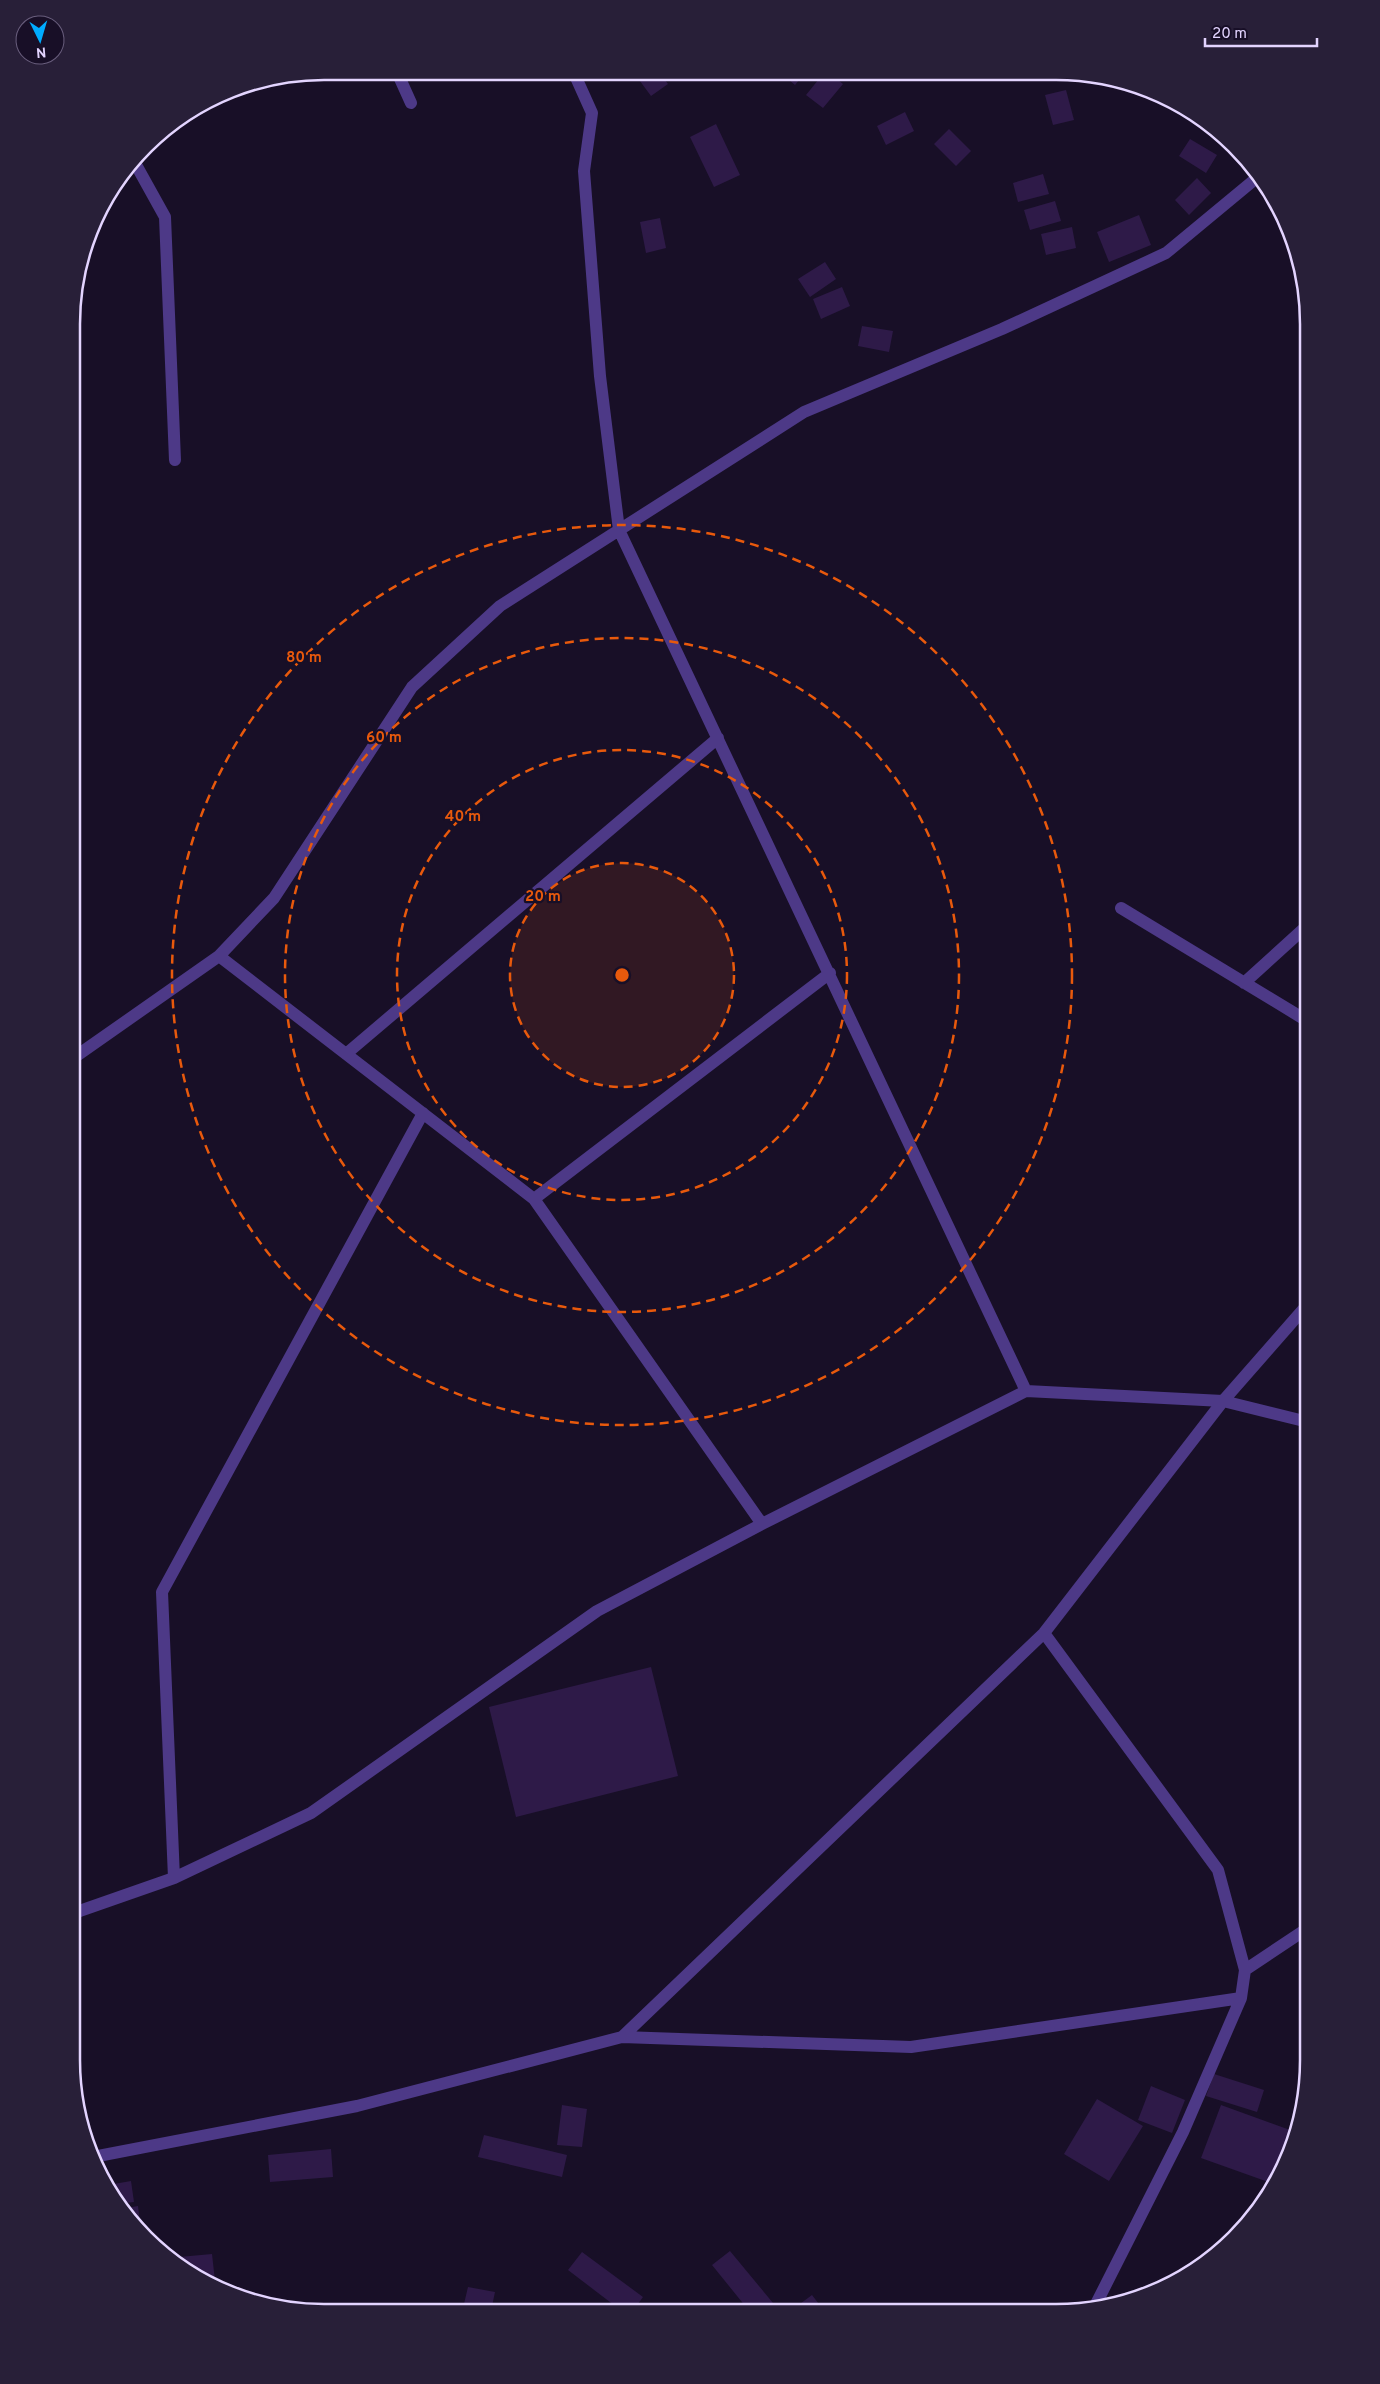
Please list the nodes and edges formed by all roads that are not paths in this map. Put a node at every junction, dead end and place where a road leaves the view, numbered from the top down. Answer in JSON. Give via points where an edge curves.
{"nodes":[{"id":1,"x":401,"y":80,"type":"edge"},
{"id":2,"x":577,"y":80,"type":"edge"},
{"id":3,"x":412,"y":103,"type":"dead end"},
{"id":4,"x":137,"y":167,"type":"edge"},
{"id":5,"x":1254,"y":180,"type":"edge"},
{"id":6,"x":175,"y":460,"type":"dead end"},
{"id":7,"x":619,"y":530,"type":"junction"},
{"id":8,"x":718,"y":738,"type":"junction"},
{"id":9,"x":1121,"y":908,"type":"dead end"},
{"id":10,"x":1300,"y":931,"type":"edge"},
{"id":11,"x":219,"y":956,"type":"junction"},
{"id":12,"x":830,"y":973,"type":"junction"},
{"id":13,"x":1244,"y":983,"type":"junction"},
{"id":14,"x":1300,"y":1017,"type":"edge"},
{"id":15,"x":80,"y":1053,"type":"edge"},
{"id":16,"x":346,"y":1054,"type":"junction"},
{"id":17,"x":423,"y":1113,"type":"junction"},
{"id":18,"x":534,"y":1199,"type":"junction"},
{"id":19,"x":1300,"y":1313,"type":"edge"},
{"id":20,"x":1026,"y":1391,"type":"junction"},
{"id":21,"x":1223,"y":1401,"type":"junction"},
{"id":22,"x":1300,"y":1420,"type":"edge"},
{"id":23,"x":762,"y":1524,"type":"junction"},
{"id":24,"x":1044,"y":1632,"type":"junction"},
{"id":25,"x":174,"y":1878,"type":"junction"},
{"id":26,"x":80,"y":1911,"type":"edge"},
{"id":27,"x":1300,"y":1933,"type":"edge"},
{"id":28,"x":1246,"y":1970,"type":"junction"},
{"id":29,"x":1241,"y":1998,"type":"junction"},
{"id":30,"x":622,"y":2037,"type":"junction"},
{"id":31,"x":100,"y":2156,"type":"edge"},
{"id":32,"x":1098,"y":2300,"type":"edge"}],
"edges":[{"from":1,"to":3,"type":"street"},
{"from":2,"to":7,"type":"street","via":[[592,113],[584,172],[600,376]]},
{"from":4,"to":6,"type":"street","via":[[165,217]]},
{"from":5,"to":7,"type":"street","via":[[1166,253],[1002,329],[804,412]]},
{"from":7,"to":8,"type":"street"},
{"from":7,"to":11,"type":"street","via":[[500,606],[412,686],[274,898]]},
{"from":8,"to":12,"type":"street"},
{"from":8,"to":16,"type":"street"},
{"from":9,"to":13,"type":"street"},
{"from":10,"to":13,"type":"street"},
{"from":11,"to":15,"type":"street"},
{"from":11,"to":16,"type":"street"},
{"from":12,"to":18,"type":"street"},
{"from":12,"to":20,"type":"street"},
{"from":13,"to":14,"type":"street"},
{"from":16,"to":17,"type":"street"},
{"from":17,"to":18,"type":"street"},
{"from":17,"to":25,"type":"street","via":[[162,1592]]},
{"from":18,"to":23,"type":"street"},
{"from":19,"to":21,"type":"street"},
{"from":20,"to":21,"type":"street"},
{"from":20,"to":23,"type":"street"},
{"from":21,"to":22,"type":"street"},
{"from":21,"to":24,"type":"street"},
{"from":23,"to":25,"type":"street","via":[[597,1611],[311,1813]]},
{"from":24,"to":28,"type":"street","via":[[1218,1870]]},
{"from":24,"to":30,"type":"street"},
{"from":25,"to":26,"type":"street"},
{"from":27,"to":28,"type":"street"},
{"from":28,"to":29,"type":"street"},
{"from":29,"to":30,"type":"street","via":[[911,2047]]},
{"from":29,"to":32,"type":"street","via":[[1183,2132]]},
{"from":30,"to":31,"type":"street","via":[[358,2106]]}]}
